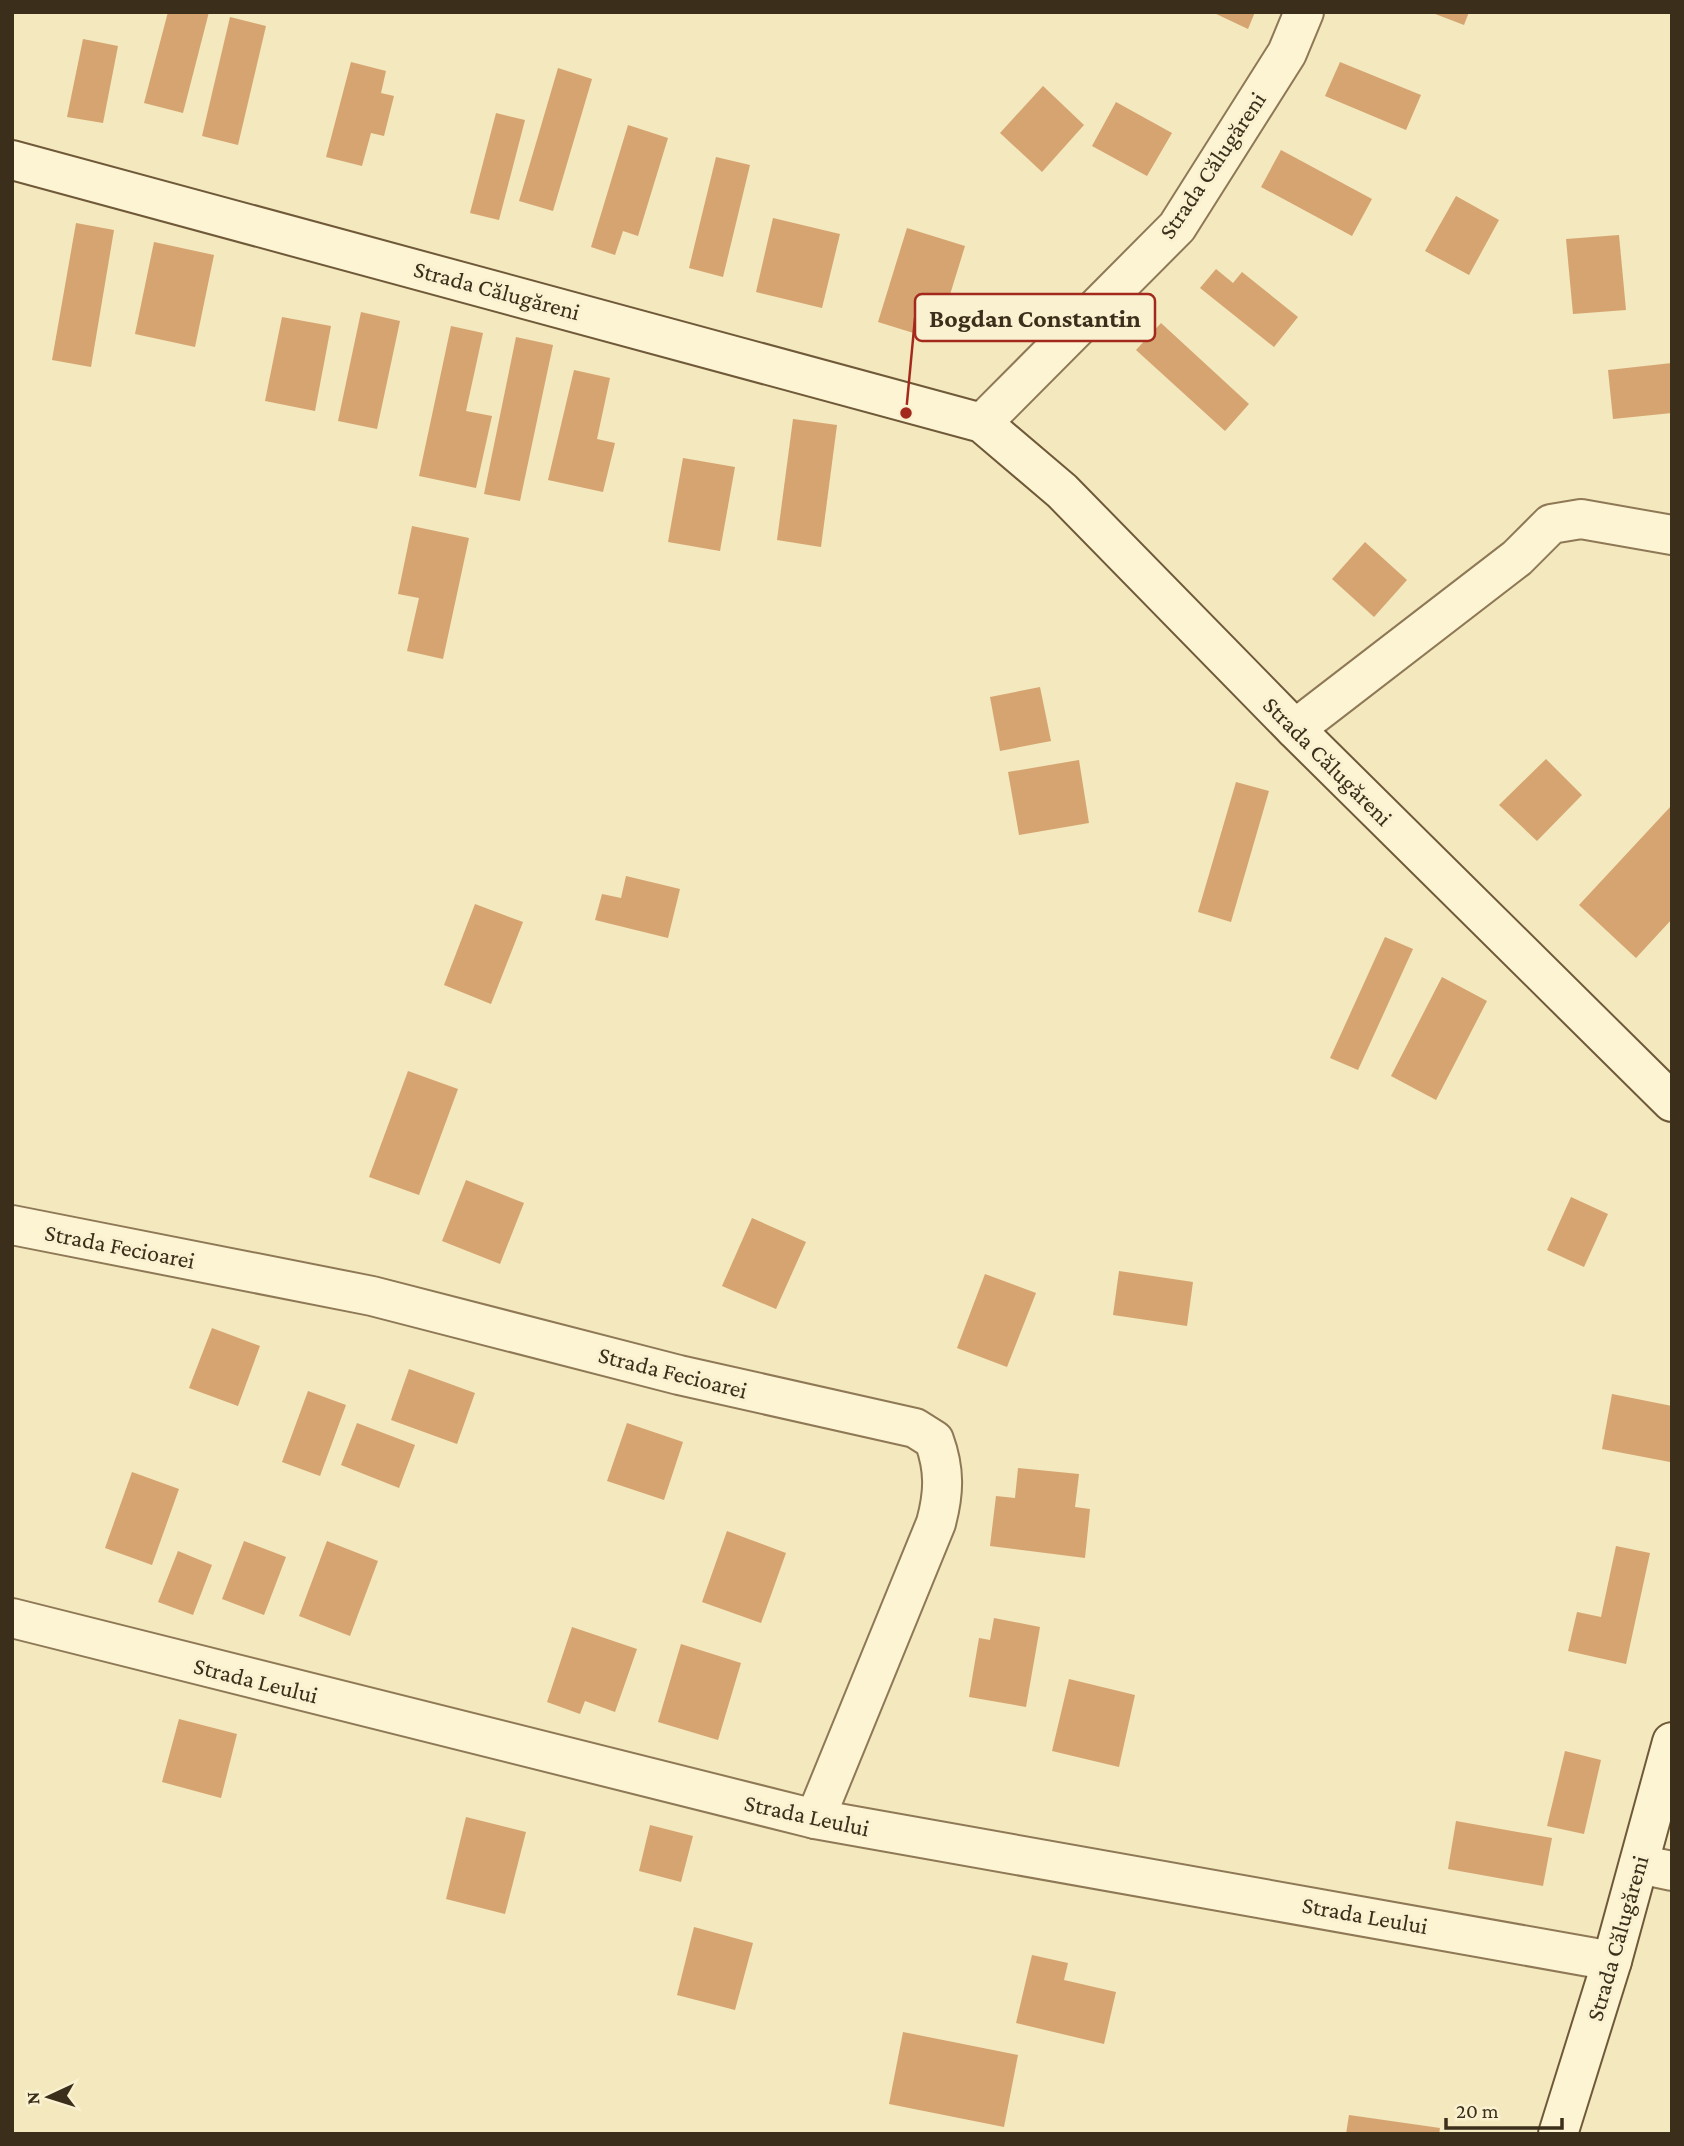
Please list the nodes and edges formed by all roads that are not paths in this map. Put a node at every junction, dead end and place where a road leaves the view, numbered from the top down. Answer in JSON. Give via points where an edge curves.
{"nodes":[{"id":1,"x":1304,"y":12,"type":"edge"},
{"id":2,"x":12,"y":160,"type":"edge"},
{"id":3,"x":982,"y":423,"type":"junction"},
{"id":4,"x":1672,"y":535,"type":"edge"},
{"id":5,"x":1294,"y":729,"type":"junction"},
{"id":6,"x":1672,"y":1102,"type":"edge"},
{"id":7,"x":12,"y":1225,"type":"edge"},
{"id":8,"x":12,"y":1618,"type":"edge"},
{"id":9,"x":1672,"y":1742,"type":"edge"},
{"id":10,"x":815,"y":1819,"type":"junction"},
{"id":11,"x":1656,"y":1867,"type":"edge"},
{"id":12,"x":1612,"y":1961,"type":"junction"},
{"id":13,"x":1558,"y":2134,"type":"edge"}],
"edges":[{"from":1,"to":3,"type":"street","name":"Strada Călugăreni","via":[[1287,53],[1177,227]]},
{"from":2,"to":3,"type":"street","name":"Strada Călugăreni"},
{"from":3,"to":5,"type":"street","name":"Strada Călugăreni","via":[[1062,491]]},
{"from":4,"to":5,"type":"street","via":[[1581,519],[1551,524],[1517,558]]},
{"from":5,"to":6,"type":"street","name":"Strada Călugăreni"},
{"from":7,"to":10,"type":"street","name":"Strada Fecioarei","via":[[373,1296],[679,1375],[915,1429],[934,1440],[943,1475],[936,1523]]},
{"from":8,"to":10,"type":"street","name":"Strada Leului"},
{"from":9,"to":11,"type":"street","name":"Strada Călugăreni"},
{"from":10,"to":12,"type":"street","name":"Strada Leului"},
{"from":11,"to":12,"type":"street","name":"Strada Călugăreni"},
{"from":12,"to":13,"type":"street","name":"Strada Călugăreni"}]}
